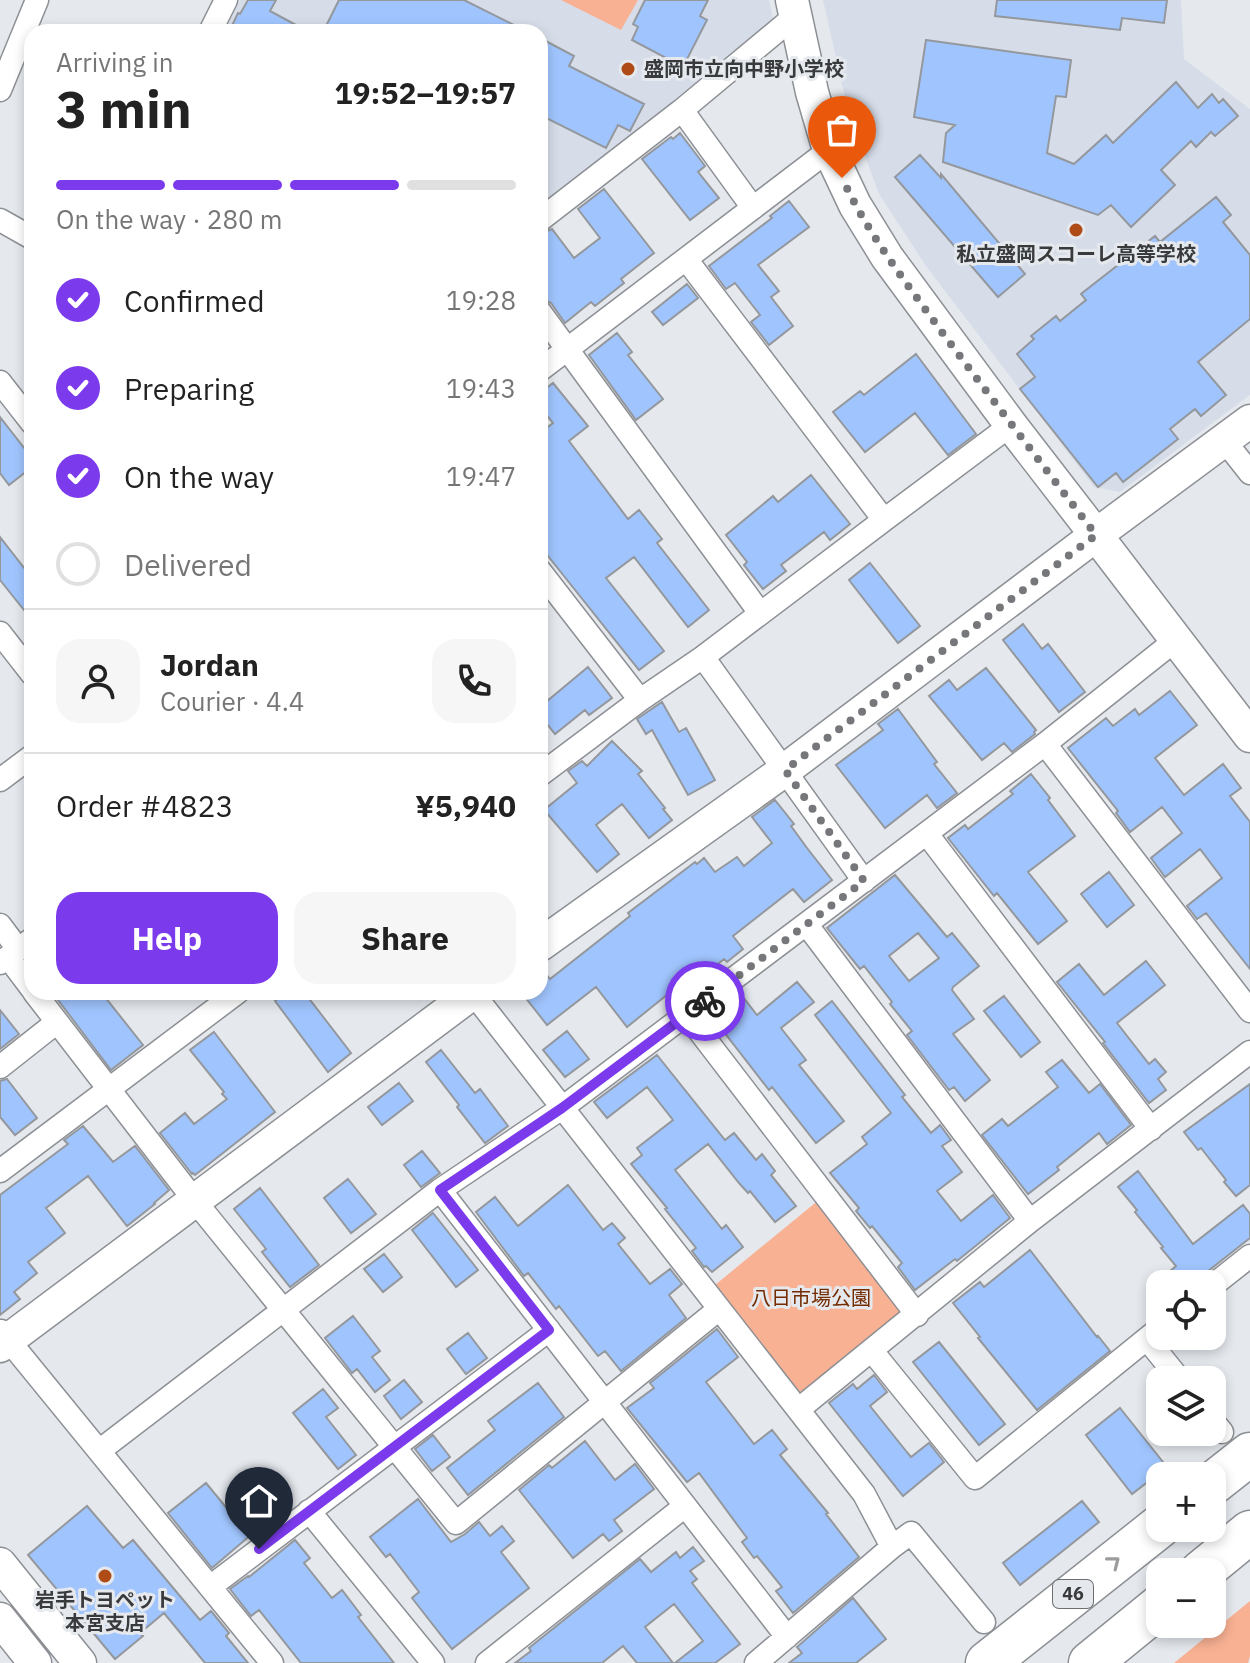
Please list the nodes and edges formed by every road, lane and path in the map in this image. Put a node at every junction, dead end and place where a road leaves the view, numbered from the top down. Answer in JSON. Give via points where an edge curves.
{"nodes":[{"id":1,"x":37,"y":0,"type":"edge"},
{"id":2,"x":226,"y":0,"type":"edge"},
{"id":3,"x":794,"y":8,"type":"edge"},
{"id":4,"x":27,"y":24,"type":"edge"},
{"id":5,"x":214,"y":24,"type":"edge"},
{"id":6,"x":24,"y":32,"type":"edge"},
{"id":7,"x":0,"y":90,"type":"edge"},
{"id":8,"x":682,"y":110,"type":"junction"},
{"id":9,"x":829,"y":150,"type":"junction"},
{"id":10,"x":753,"y":208,"type":"junction"},
{"id":11,"x":548,"y":214,"type":"edge"},
{"id":12,"x":0,"y":220,"type":"edge"},
{"id":13,"x":24,"y":234,"type":"edge"},
{"id":14,"x":686,"y":259,"type":"junction"},
{"id":15,"x":548,"y":323,"type":"edge"},
{"id":16,"x":567,"y":350,"type":"junction"},
{"id":17,"x":548,"y":364,"type":"edge"},
{"id":18,"x":0,"y":382,"type":"edge"},
{"id":19,"x":24,"y":413,"type":"edge"},
{"id":20,"x":1250,"y":421,"type":"edge"},
{"id":21,"x":1011,"y":425,"type":"junction"},
{"id":22,"x":1224,"y":440,"type":"junction"},
{"id":23,"x":1250,"y":473,"type":"edge"},
{"id":24,"x":884,"y":520,"type":"junction"},
{"id":25,"x":1096,"y":535,"type":"junction"},
{"id":26,"x":548,"y":581,"type":"edge"},
{"id":27,"x":760,"y":613,"type":"junction"},
{"id":28,"x":0,"y":633,"type":"edge"},
{"id":29,"x":1177,"y":639,"type":"junction"},
{"id":30,"x":703,"y":657,"type":"junction"},
{"id":31,"x":24,"y":664,"type":"edge"},
{"id":32,"x":640,"y":700,"type":"junction"},
{"id":33,"x":1250,"y":736,"type":"edge"},
{"id":34,"x":1045,"y":744,"type":"junction"},
{"id":35,"x":24,"y":762,"type":"edge"},
{"id":36,"x":548,"y":769,"type":"edge"},
{"id":37,"x":785,"y":770,"type":"junction"},
{"id":38,"x":0,"y":780,"type":"edge"},
{"id":39,"x":927,"y":834,"type":"junction"},
{"id":40,"x":864,"y":881,"type":"junction"},
{"id":41,"x":0,"y":925,"type":"edge"},
{"id":42,"x":807,"y":925,"type":"junction"},
{"id":43,"x":548,"y":939,"type":"edge"},
{"id":44,"x":14,"y":952,"type":"edge"},
{"id":45,"x":24,"y":972,"type":"edge"},
{"id":46,"x":40,"y":1000,"type":"edge"},
{"id":47,"x":227,"y":1000,"type":"edge"},
{"id":48,"x":462,"y":1000,"type":"edge"},
{"id":49,"x":479,"y":1000,"type":"edge"},
{"id":50,"x":1250,"y":1011,"type":"edge"},
{"id":51,"x":687,"y":1015,"type":"junction"},
{"id":52,"x":57,"y":1022,"type":"junction"},
{"id":53,"x":1250,"y":1052,"type":"edge"},
{"id":54,"x":0,"y":1067,"type":"edge"},
{"id":55,"x":108,"y":1089,"type":"junction"},
{"id":56,"x":562,"y":1108,"type":"junction"},
{"id":57,"x":1151,"y":1129,"type":"junction"},
{"id":58,"x":0,"y":1171,"type":"edge"},
{"id":59,"x":440,"y":1190,"type":"junction"},
{"id":60,"x":195,"y":1201,"type":"junction"},
{"id":61,"x":1030,"y":1221,"type":"junction"},
{"id":62,"x":1250,"y":1256,"type":"edge"},
{"id":63,"x":1226,"y":1275,"type":"edge"},
{"id":64,"x":284,"y":1309,"type":"junction"},
{"id":65,"x":719,"y":1309,"type":"junction"},
{"id":66,"x":917,"y":1315,"type":"junction"},
{"id":67,"x":549,"y":1330,"type":"junction"},
{"id":68,"x":3,"y":1339,"type":"edge"},
{"id":69,"x":1146,"y":1340,"type":"edge"},
{"id":70,"x":872,"y":1351,"type":"junction"},
{"id":71,"x":604,"y":1402,"type":"junction"},
{"id":72,"x":799,"y":1409,"type":"junction"},
{"id":73,"x":1228,"y":1436,"type":"edge"},
{"id":74,"x":394,"y":1446,"type":"junction"},
{"id":75,"x":99,"y":1451,"type":"junction"},
{"id":76,"x":1219,"y":1462,"type":"edge"},
{"id":77,"x":685,"y":1506,"type":"junction"},
{"id":78,"x":309,"y":1511,"type":"junction"},
{"id":79,"x":1250,"y":1532,"type":"edge"},
{"id":80,"x":1146,"y":1537,"type":"edge"},
{"id":81,"x":892,"y":1547,"type":"junction"},
{"id":82,"x":1218,"y":1558,"type":"edge"},
{"id":83,"x":0,"y":1564,"type":"edge"},
{"id":84,"x":210,"y":1587,"type":"junction"},
{"id":85,"x":1146,"y":1617,"type":"edge"},
{"id":86,"x":0,"y":1619,"type":"edge"},
{"id":87,"x":984,"y":1622,"type":"dead end"},
{"id":88,"x":787,"y":1637,"type":"junction"},
{"id":89,"x":35,"y":1663,"type":"edge"},
{"id":90,"x":80,"y":1663,"type":"edge"},
{"id":91,"x":272,"y":1663,"type":"edge"},
{"id":92,"x":433,"y":1663,"type":"edge"},
{"id":93,"x":487,"y":1663,"type":"edge"},
{"id":94,"x":756,"y":1663,"type":"edge"},
{"id":95,"x":987,"y":1663,"type":"edge"},
{"id":96,"x":1090,"y":1663,"type":"edge"}],
"edges":[{"from":1,"to":4,"type":"street"},
{"from":2,"to":5,"type":"street"},
{"from":3,"to":8,"type":"street"},
{"from":3,"to":9,"type":"street"},
{"from":6,"to":7,"type":"street"},
{"from":8,"to":10,"type":"street"},
{"from":8,"to":11,"type":"street"},
{"from":9,"to":10,"type":"street"},
{"from":9,"to":21,"type":"street","via":[[887,257]]},
{"from":10,"to":14,"type":"street"},
{"from":12,"to":13,"type":"street"},
{"from":14,"to":16,"type":"street"},
{"from":14,"to":24,"type":"street"},
{"from":15,"to":16,"type":"street"},
{"from":16,"to":17,"type":"street"},
{"from":16,"to":27,"type":"street"},
{"from":18,"to":19,"type":"street"},
{"from":20,"to":22,"type":"street"},
{"from":21,"to":24,"type":"street"},
{"from":21,"to":25,"type":"street"},
{"from":22,"to":23,"type":"street"},
{"from":22,"to":25,"type":"street"},
{"from":24,"to":27,"type":"street"},
{"from":25,"to":29,"type":"street"},
{"from":25,"to":37,"type":"street"},
{"from":26,"to":32,"type":"street"},
{"from":27,"to":30,"type":"street"},
{"from":28,"to":31,"type":"street"},
{"from":29,"to":33,"type":"street"},
{"from":29,"to":34,"type":"street"},
{"from":30,"to":32,"type":"street"},
{"from":30,"to":37,"type":"street"},
{"from":32,"to":36,"type":"street"},
{"from":34,"to":39,"type":"street"},
{"from":34,"to":50,"type":"street"},
{"from":35,"to":38,"type":"street"},
{"from":37,"to":40,"type":"street"},
{"from":37,"to":43,"type":"street"},
{"from":39,"to":40,"type":"street"},
{"from":39,"to":57,"type":"street"},
{"from":40,"to":42,"type":"street"},
{"from":41,"to":44,"type":"street"},
{"from":42,"to":51,"type":"street"},
{"from":42,"to":61,"type":"street"},
{"from":44,"to":45,"type":"street"},
{"from":46,"to":52,"type":"street"},
{"from":47,"to":55,"type":"street"},
{"from":48,"to":60,"type":"street"},
{"from":49,"to":56,"type":"street"},
{"from":51,"to":56,"type":"street"},
{"from":51,"to":66,"type":"street"},
{"from":52,"to":54,"type":"street"},
{"from":52,"to":55,"type":"street"},
{"from":53,"to":57,"type":"street"},
{"from":55,"to":58,"type":"street"},
{"from":55,"to":60,"type":"street"},
{"from":56,"to":59,"type":"street"},
{"from":56,"to":65,"type":"street"},
{"from":57,"to":61,"type":"street"},
{"from":59,"to":64,"type":"street"},
{"from":59,"to":67,"type":"street"},
{"from":60,"to":64,"type":"street"},
{"from":60,"to":68,"type":"street"},
{"from":61,"to":66,"type":"street"},
{"from":62,"to":63,"type":"street"},
{"from":64,"to":74,"type":"street"},
{"from":64,"to":75,"type":"street"},
{"from":65,"to":71,"type":"street"},
{"from":65,"to":72,"type":"street"},
{"from":66,"to":70,"type":"street"},
{"from":67,"to":71,"type":"street"},
{"from":67,"to":74,"type":"street"},
{"from":68,"to":75,"type":"street"},
{"from":69,"to":70,"type":"street","via":[[975,1478]]},
{"from":70,"to":72,"type":"street"},
{"from":71,"to":74,"type":"street","via":[[456,1523]]},
{"from":71,"to":77,"type":"street"},
{"from":72,"to":81,"type":"street","via":[[864,1494]]},
{"from":73,"to":76,"type":"highway"},
{"from":74,"to":78,"type":"street"},
{"from":75,"to":84,"type":"street"},
{"from":77,"to":88,"type":"street"},
{"from":77,"to":93,"type":"street"},
{"from":78,"to":84,"type":"street"},
{"from":78,"to":92,"type":"street"},
{"from":79,"to":82,"type":"highway"},
{"from":95,"to":80,"type":"highway","number":"46","one_way":true},
{"from":81,"to":87,"type":"street","via":[[911,1533]]},
{"from":81,"to":88,"type":"street"},
{"from":83,"to":90,"type":"street"},
{"from":84,"to":91,"type":"street"},
{"from":85,"to":96,"type":"highway"},
{"from":86,"to":89,"type":"street"},
{"from":88,"to":94,"type":"street"}]}
